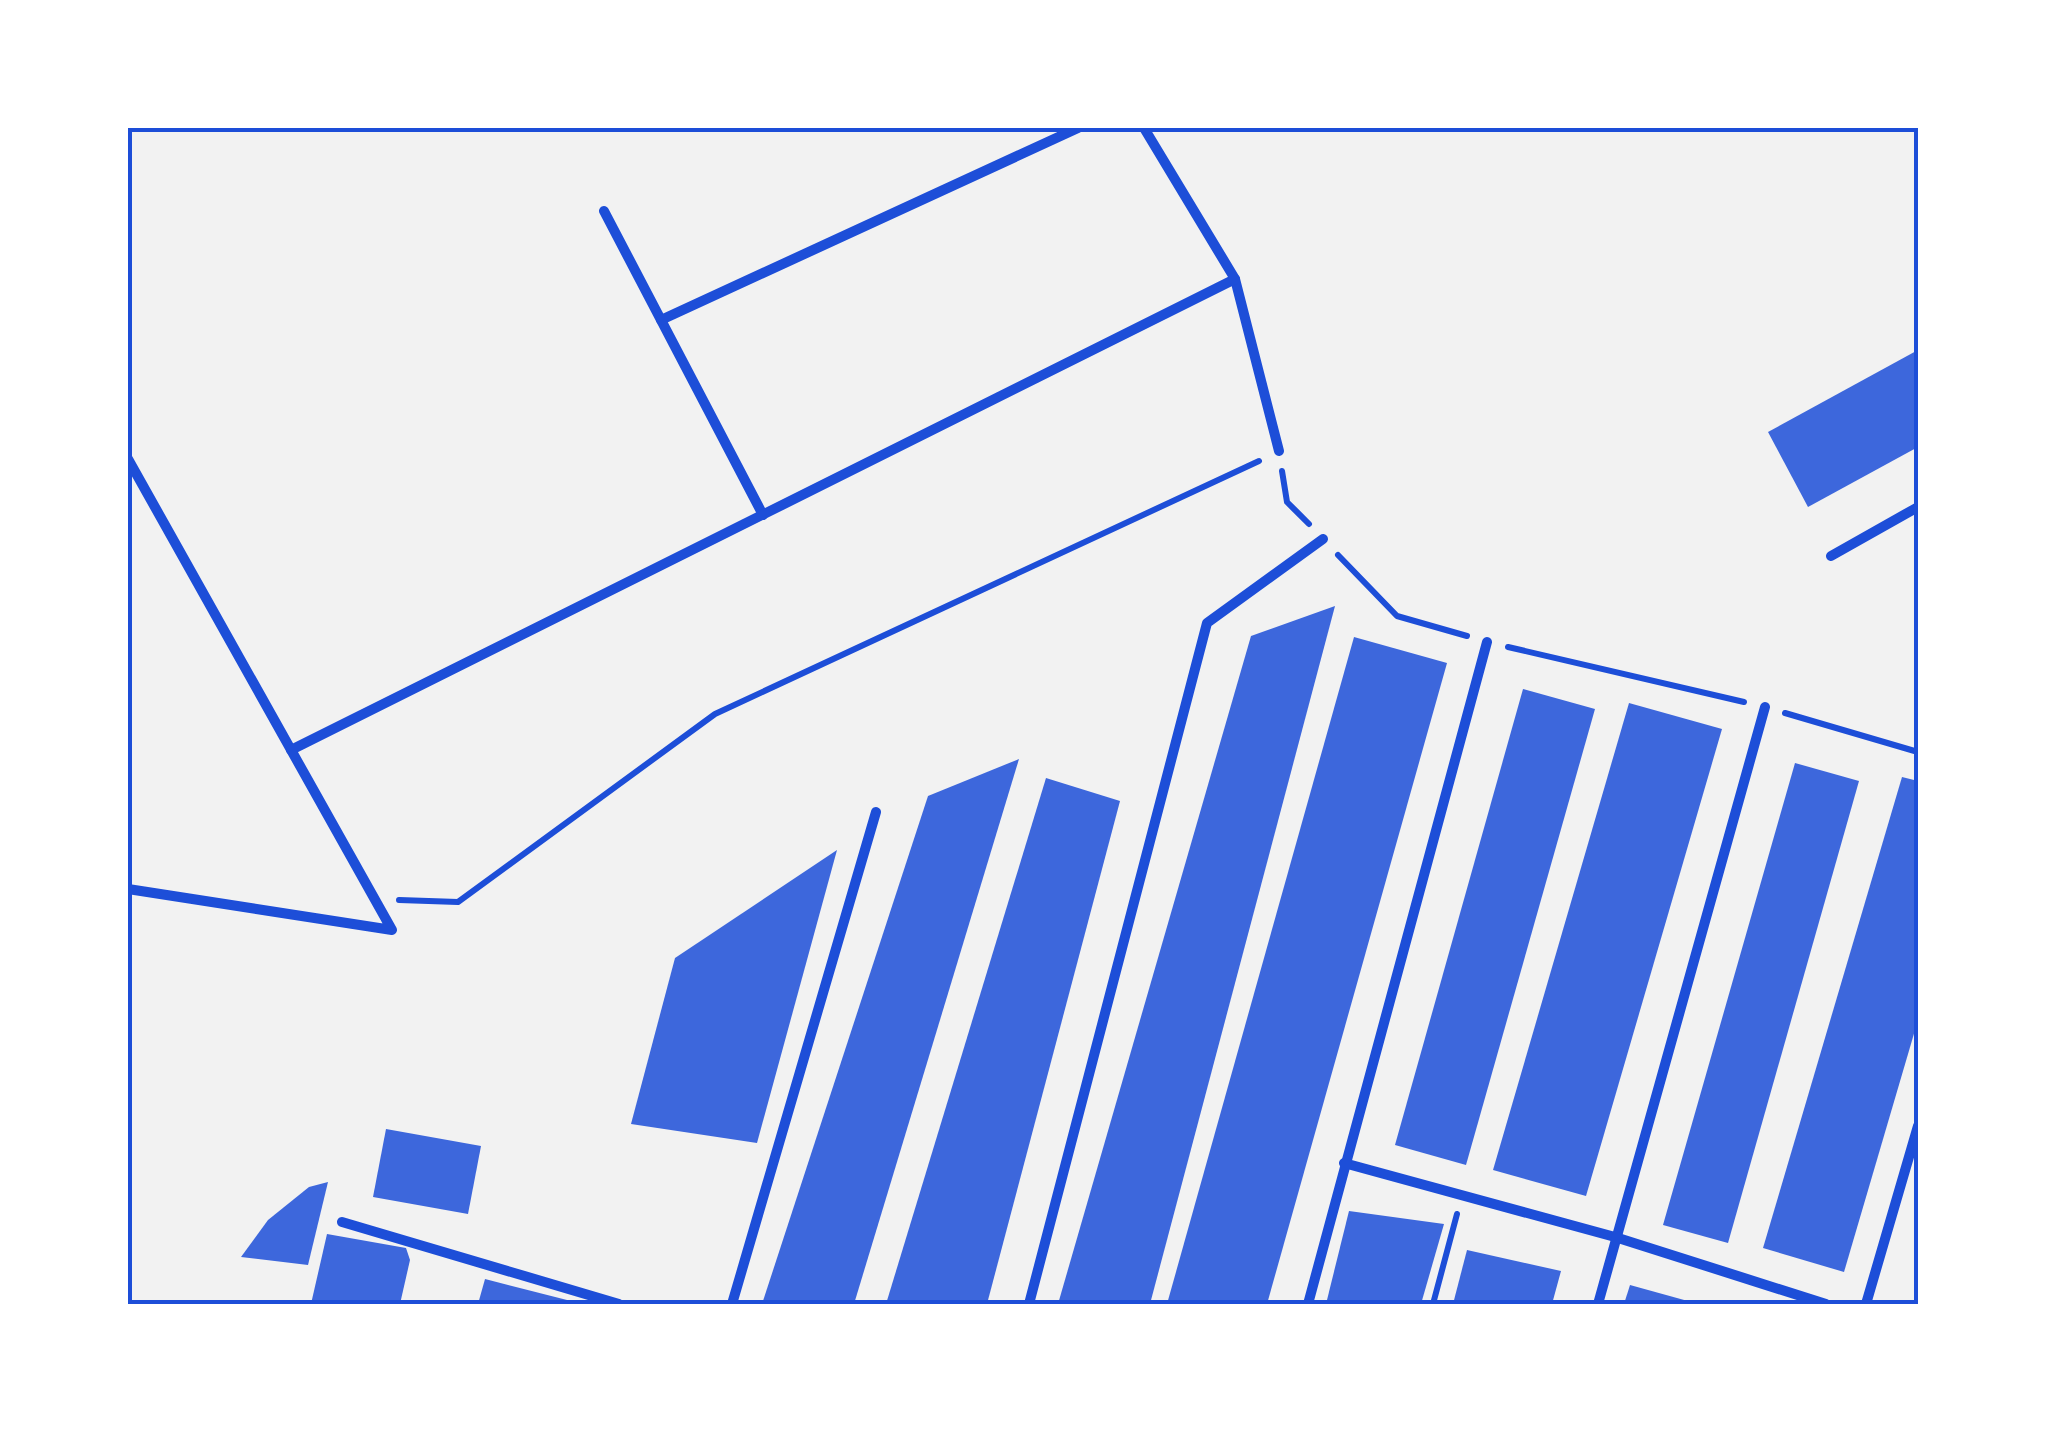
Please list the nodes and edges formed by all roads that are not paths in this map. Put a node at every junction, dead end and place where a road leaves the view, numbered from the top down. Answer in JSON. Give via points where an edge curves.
{"nodes":[{"id":1,"x":1078,"y":128,"type":"edge"},
{"id":2,"x":1144,"y":128,"type":"edge"},
{"id":3,"x":604,"y":211,"type":"dead end"},
{"id":4,"x":1235,"y":279,"type":"junction"},
{"id":5,"x":661,"y":320,"type":"junction"},
{"id":6,"x":1279,"y":451,"type":"road end"},
{"id":7,"x":128,"y":458,"type":"edge"},
{"id":8,"x":1918,"y":507,"type":"edge"},
{"id":9,"x":762,"y":515,"type":"junction"},
{"id":10,"x":1322,"y":539,"type":"road end"},
{"id":11,"x":1831,"y":556,"type":"dead end"},
{"id":12,"x":1487,"y":642,"type":"road end"},
{"id":13,"x":1766,"y":707,"type":"road end"},
{"id":14,"x":291,"y":750,"type":"junction"},
{"id":15,"x":876,"y":812,"type":"dead end"},
{"id":16,"x":128,"y":889,"type":"edge"},
{"id":17,"x":1918,"y":1126,"type":"edge"},
{"id":18,"x":1344,"y":1163,"type":"junction"},
{"id":19,"x":342,"y":1222,"type":"dead end"},
{"id":20,"x":1615,"y":1237,"type":"junction"},
{"id":21,"x":619,"y":1304,"type":"edge"},
{"id":22,"x":732,"y":1304,"type":"edge"},
{"id":23,"x":1029,"y":1304,"type":"edge"},
{"id":24,"x":1308,"y":1304,"type":"edge"},
{"id":25,"x":1598,"y":1304,"type":"edge"},
{"id":26,"x":1826,"y":1304,"type":"edge"},
{"id":27,"x":1866,"y":1304,"type":"edge"}],
"edges":[{"from":1,"to":5,"type":"street"},
{"from":2,"to":4,"type":"street"},
{"from":3,"to":5,"type":"street"},
{"from":4,"to":6,"type":"street"},
{"from":4,"to":9,"type":"street"},
{"from":5,"to":9,"type":"street"},
{"from":7,"to":14,"type":"street"},
{"from":8,"to":11,"type":"street"},
{"from":9,"to":14,"type":"street"},
{"from":10,"to":23,"type":"street","via":[[1207,622]]},
{"from":12,"to":18,"type":"street"},
{"from":13,"to":20,"type":"street"},
{"from":14,"to":16,"type":"street","via":[[392,930]]},
{"from":15,"to":22,"type":"street"},
{"from":17,"to":27,"type":"street"},
{"from":18,"to":20,"type":"street"},
{"from":18,"to":24,"type":"street"},
{"from":19,"to":21,"type":"street"},
{"from":20,"to":25,"type":"street"},
{"from":20,"to":26,"type":"street"}]}
